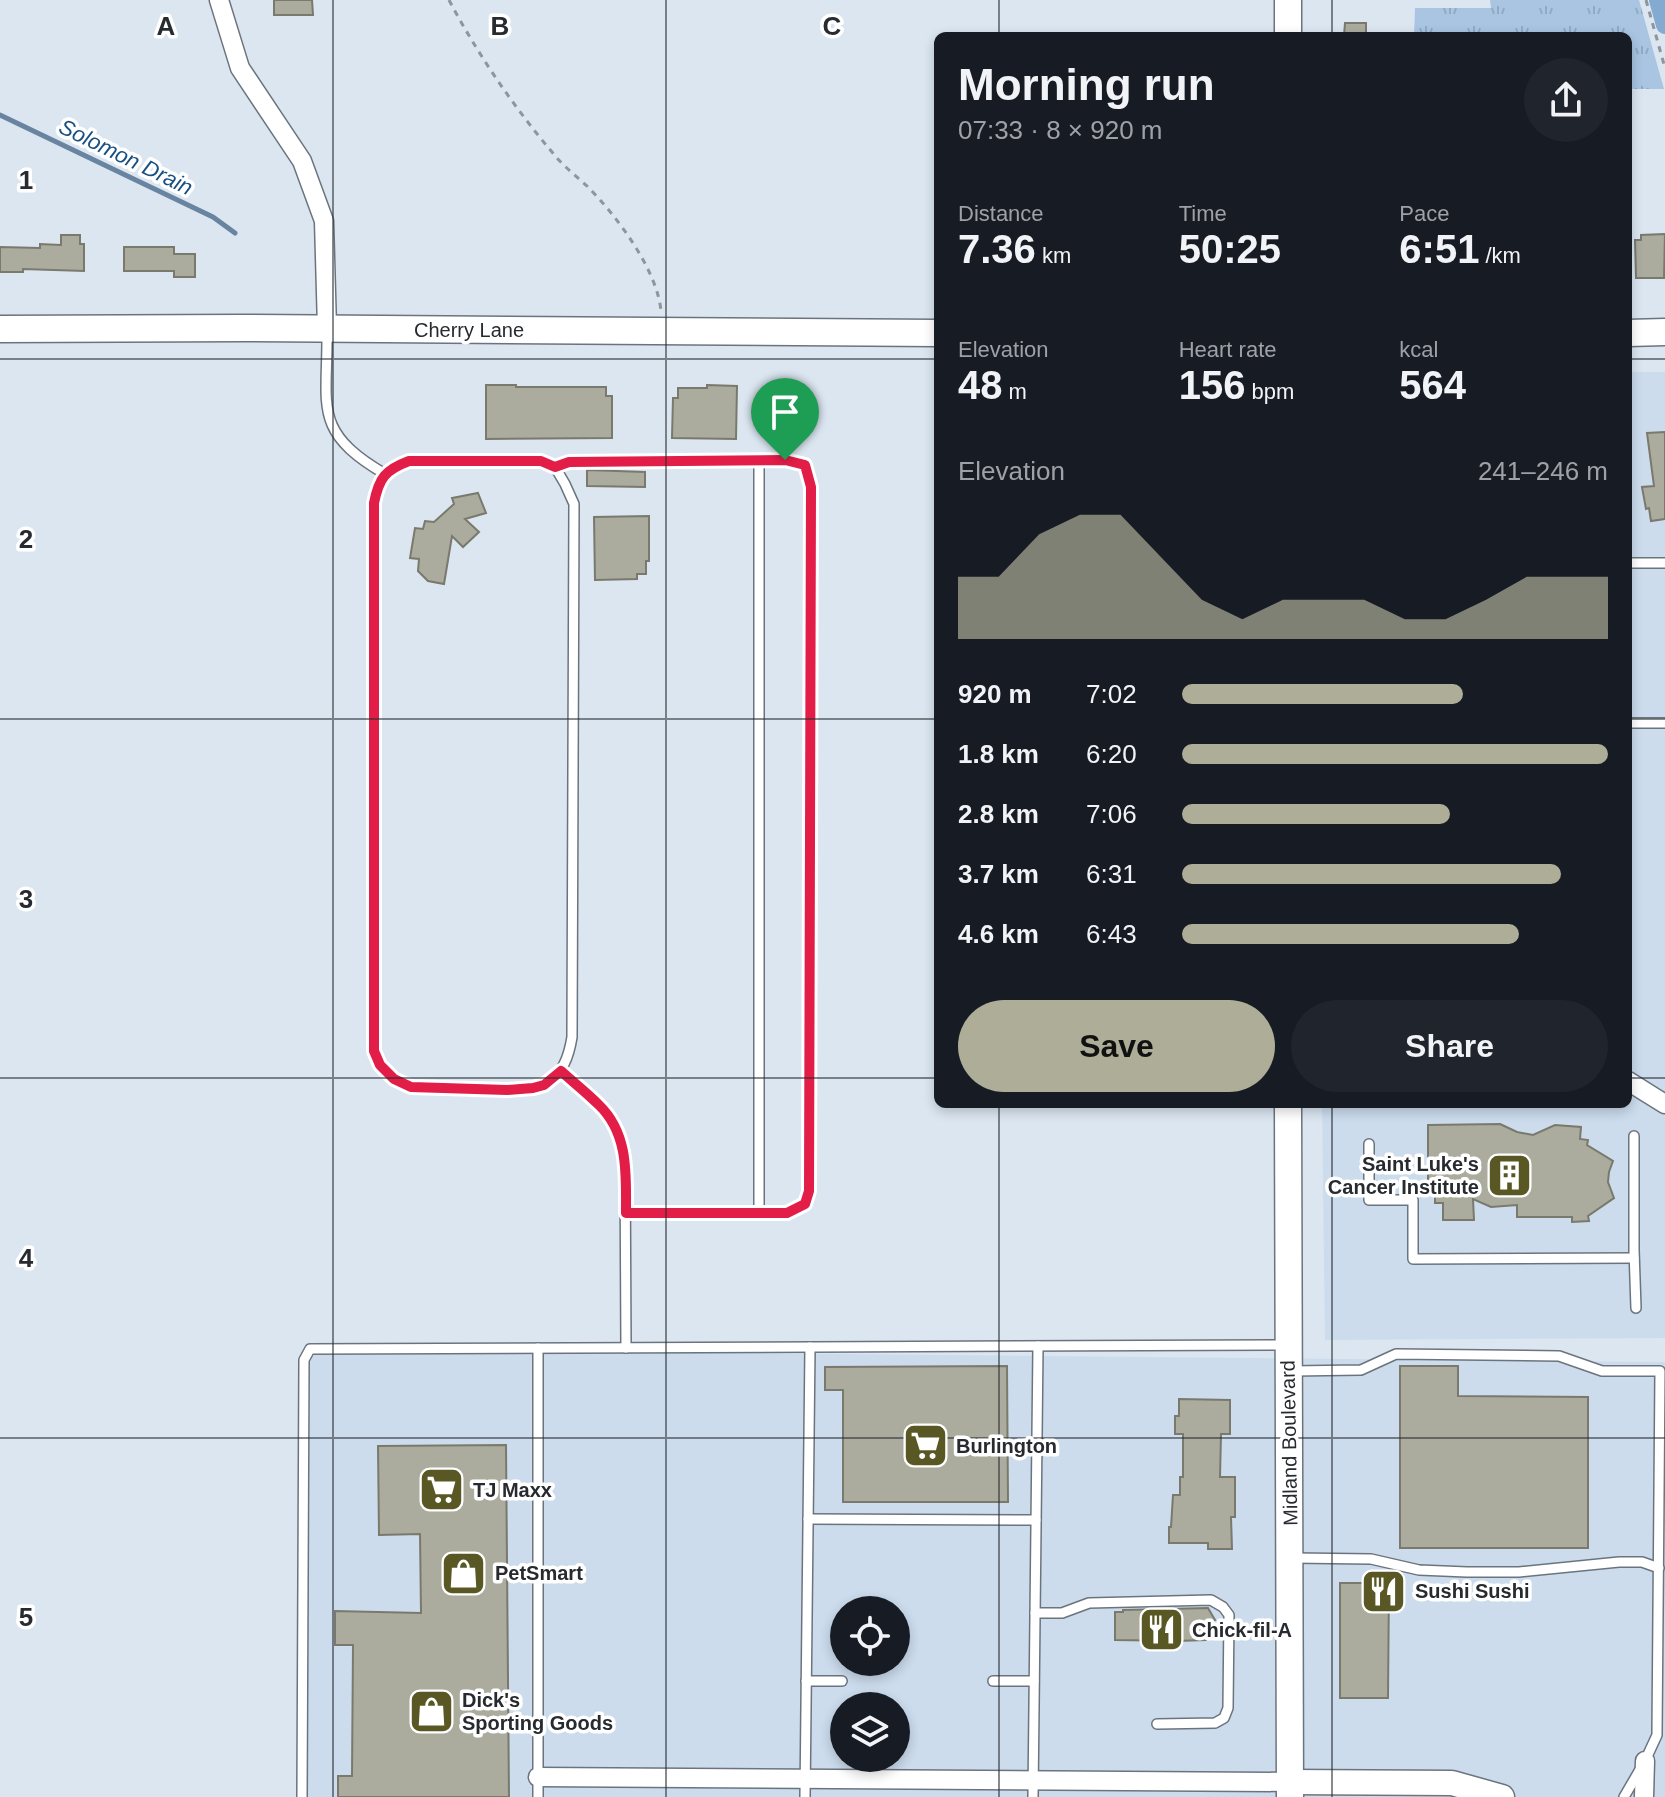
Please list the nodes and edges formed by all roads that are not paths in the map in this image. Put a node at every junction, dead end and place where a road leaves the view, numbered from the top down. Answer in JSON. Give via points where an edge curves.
{"nodes":[{"id":1,"x":219,"y":0,"type":"edge"},
{"id":2,"x":1288,"y":0,"type":"edge"},
{"id":3,"x":1288,"y":32,"type":"edge"},
{"id":4,"x":327,"y":328,"type":"junction"},
{"id":5,"x":0,"y":329,"type":"edge"},
{"id":6,"x":1665,"y":332,"type":"edge"},
{"id":7,"x":934,"y":333,"type":"edge"},
{"id":8,"x":1632,"y":333,"type":"edge"},
{"id":9,"x":759,"y":461,"type":"junction"},
{"id":10,"x":555,"y":467,"type":"junction"},
{"id":11,"x":385,"y":474,"type":"junction"},
{"id":12,"x":1632,"y":563,"type":"edge"},
{"id":13,"x":1665,"y":563,"type":"edge"},
{"id":14,"x":1632,"y":723,"type":"edge"},
{"id":15,"x":1665,"y":723,"type":"edge"},
{"id":16,"x":561,"y":1071,"type":"junction"},
{"id":17,"x":1632,"y":1083,"type":"edge"},
{"id":18,"x":1665,"y":1104,"type":"edge"},
{"id":19,"x":1288,"y":1108,"type":"edge"},
{"id":20,"x":1634,"y":1136,"type":"dead end"},
{"id":21,"x":1369,"y":1144,"type":"dead end"},
{"id":22,"x":626,"y":1213,"type":"junction"},
{"id":23,"x":759,"y":1213,"type":"junction"},
{"id":24,"x":1634,"y":1258,"type":"junction"},
{"id":25,"x":1636,"y":1308,"type":"dead end"},
{"id":26,"x":1038,"y":1346,"type":"junction"},
{"id":27,"x":810,"y":1347,"type":"junction"},
{"id":28,"x":538,"y":1348,"type":"junction"},
{"id":29,"x":626,"y":1348,"type":"junction"},
{"id":30,"x":1289,"y":1358,"type":"junction"},
{"id":31,"x":1662,"y":1378,"type":"edge"},
{"id":32,"x":808,"y":1519,"type":"junction"},
{"id":33,"x":1036,"y":1520,"type":"junction"},
{"id":34,"x":1290,"y":1558,"type":"junction"},
{"id":35,"x":1659,"y":1568,"type":"junction"},
{"id":36,"x":1035,"y":1613,"type":"junction"},
{"id":37,"x":806,"y":1681,"type":"junction"},
{"id":38,"x":842,"y":1681,"type":"dead end"},
{"id":39,"x":993,"y":1681,"type":"dead end"},
{"id":40,"x":1034,"y":1681,"type":"junction"},
{"id":41,"x":1157,"y":1724,"type":"dead end"},
{"id":42,"x":1661,"y":1736,"type":"edge"},
{"id":43,"x":1645,"y":1761,"type":"junction"},
{"id":44,"x":538,"y":1777,"type":"junction"},
{"id":45,"x":805,"y":1788,"type":"edge"},
{"id":46,"x":1033,"y":1789,"type":"edge"},
{"id":47,"x":1290,"y":1790,"type":"edge"},
{"id":48,"x":302,"y":1797,"type":"edge"},
{"id":49,"x":538,"y":1797,"type":"edge"},
{"id":50,"x":1502,"y":1797,"type":"edge"},
{"id":51,"x":1624,"y":1797,"type":"edge"},
{"id":52,"x":1644,"y":1797,"type":"edge"}],
"edges":[{"from":1,"to":4,"type":"street","via":[[240,68],[302,161],[324,221]]},
{"from":2,"to":3,"type":"main road"},
{"from":4,"to":5,"type":"main road","name":"Cherry Lane"},
{"from":4,"to":7,"type":"main road","name":"Cherry Lane"},
{"from":4,"to":11,"type":"lane","via":[[330,424],[350,451]]},
{"from":6,"to":8,"type":"main road"},
{"from":9,"to":10,"type":"lane","via":[[569,462]]},
{"from":9,"to":23,"type":"lane"},
{"from":9,"to":23,"type":"lane","via":[[805,465],[811,487],[809,1191],[805,1204],[787,1213]]},
{"from":10,"to":11,"type":"lane","via":[[541,461],[409,461]]},
{"from":10,"to":16,"type":"lane","via":[[574,504],[575,519],[572,1037]]},
{"from":11,"to":16,"type":"lane","via":[[374,503],[374,1051],[394,1079],[411,1087],[533,1088]]},
{"from":12,"to":13,"type":"lane"},
{"from":14,"to":15,"type":"lane"},
{"from":16,"to":22,"type":"lane","via":[[601,1107],[617,1130],[625,1154]]},
{"from":17,"to":18,"type":"street"},
{"from":19,"to":30,"type":"main road","name":"Midland Boulevard"},
{"from":20,"to":24,"type":"lane"},
{"from":21,"to":24,"type":"lane","via":[[1369,1200],[1413,1200],[1413,1259]]},
{"from":22,"to":23,"type":"lane"},
{"from":22,"to":29,"type":"lane"},
{"from":24,"to":25,"type":"lane"},
{"from":26,"to":27,"type":"lane"},
{"from":26,"to":30,"type":"lane"},
{"from":26,"to":33,"type":"lane"},
{"from":27,"to":29,"type":"lane"},
{"from":27,"to":32,"type":"lane"},
{"from":28,"to":29,"type":"lane"},
{"from":28,"to":44,"type":"lane"},
{"from":28,"to":48,"type":"lane","via":[[310,1349],[304,1360]]},
{"from":30,"to":31,"type":"lane","via":[[1361,1370],[1396,1354],[1559,1356],[1602,1371],[1660,1371]]},
{"from":30,"to":34,"type":"main road","name":"Midland Boulevard"},
{"from":31,"to":35,"type":"lane"},
{"from":32,"to":33,"type":"lane"},
{"from":32,"to":37,"type":"lane"},
{"from":33,"to":36,"type":"lane"},
{"from":34,"to":35,"type":"lane","via":[[1371,1559],[1419,1570],[1467,1572],[1619,1562]]},
{"from":34,"to":47,"type":"main road","name":"Midland Boulevard"},
{"from":35,"to":42,"type":"lane"},
{"from":36,"to":40,"type":"lane"},
{"from":36,"to":41,"type":"lane","via":[[1116,1601],[1211,1600],[1226,1611],[1224,1718],[1215,1723]]},
{"from":37,"to":38,"type":"lane"},
{"from":37,"to":45,"type":"lane"},
{"from":39,"to":40,"type":"lane"},
{"from":40,"to":46,"type":"lane"},
{"from":42,"to":43,"type":"lane"},
{"from":43,"to":51,"type":"lane"},
{"from":43,"to":52,"type":"street"},
{"from":44,"to":45,"type":"street"},
{"from":44,"to":49,"type":"lane"},
{"from":45,"to":46,"type":"street"},
{"from":46,"to":47,"type":"street"},
{"from":47,"to":50,"type":"street","via":[[1452,1783]]}]}
